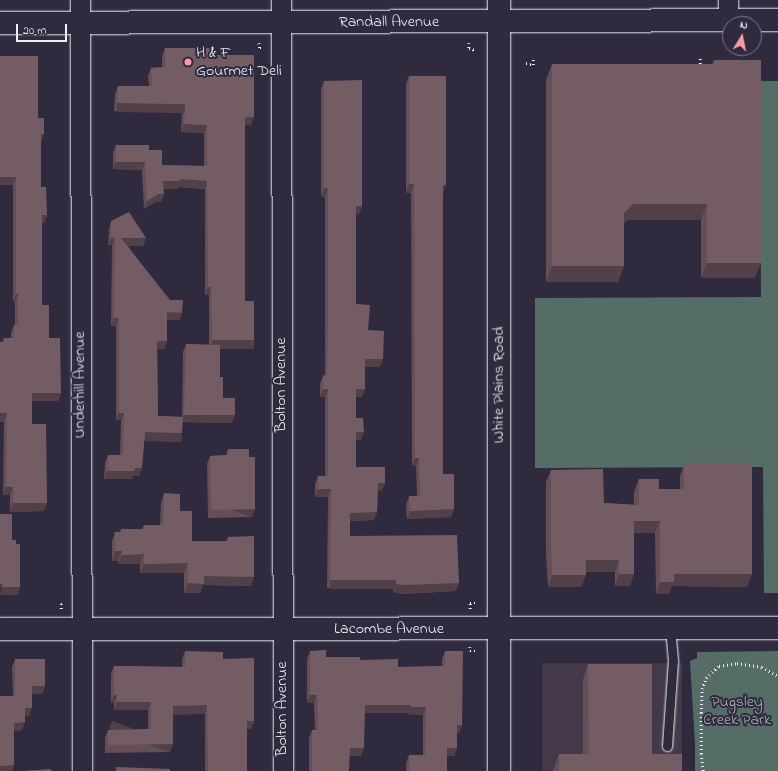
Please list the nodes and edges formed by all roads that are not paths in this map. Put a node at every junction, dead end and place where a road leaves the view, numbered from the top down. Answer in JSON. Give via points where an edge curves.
{"nodes":[{"id":1,"x":80,"y":0,"type":"edge"},
{"id":2,"x":281,"y":0,"type":"edge"},
{"id":3,"x":499,"y":0,"type":"edge"},
{"id":4,"x":728,"y":10,"type":"edge"},
{"id":5,"x":778,"y":20,"type":"edge"},
{"id":6,"x":281,"y":22,"type":"junction"},
{"id":7,"x":499,"y":22,"type":"junction"},
{"id":8,"x":0,"y":23,"type":"edge"},
{"id":9,"x":80,"y":23,"type":"junction"},
{"id":10,"x":81,"y":628,"type":"junction"},
{"id":11,"x":282,"y":628,"type":"junction"},
{"id":12,"x":670,"y":628,"type":"junction"},
{"id":13,"x":778,"y":628,"type":"edge"},
{"id":14,"x":0,"y":629,"type":"edge"},
{"id":15,"x":498,"y":629,"type":"junction"},
{"id":16,"x":667,"y":746,"type":"dead end"},
{"id":17,"x":82,"y":771,"type":"edge"},
{"id":18,"x":282,"y":771,"type":"edge"},
{"id":19,"x":499,"y":771,"type":"edge"}],
"edges":[{"from":1,"to":9,"type":"street","name":"Underhill Avenue"},
{"from":2,"to":6,"type":"street","name":"Bolton Avenue"},
{"from":3,"to":7,"type":"main road","name":"White Plains Road"},
{"from":4,"to":5,"type":"main road","name":"Randall Avenue"},
{"from":4,"to":7,"type":"main road","name":"Randall Avenue"},
{"from":6,"to":7,"type":"main road","name":"Randall Avenue"},
{"from":6,"to":9,"type":"main road","name":"Randall Avenue"},
{"from":6,"to":11,"type":"street","name":"Bolton Avenue"},
{"from":7,"to":15,"type":"main road","name":"White Plains Road"},
{"from":8,"to":9,"type":"main road","name":"Randall Avenue"},
{"from":9,"to":10,"type":"street","name":"Underhill Avenue"},
{"from":10,"to":11,"type":"main road","name":"Lacombe Avenue"},
{"from":10,"to":14,"type":"main road","name":"Lacombe Avenue"},
{"from":10,"to":17,"type":"street","name":"Underhill Avenue"},
{"from":11,"to":15,"type":"main road","name":"Lacombe Avenue"},
{"from":11,"to":18,"type":"street","name":"Bolton Avenue"},
{"from":12,"to":13,"type":"main road","name":"Lacombe Avenue"},
{"from":12,"to":15,"type":"main road","name":"Lacombe Avenue"},
{"from":12,"to":16,"type":"lane","via":[[673,660]]},
{"from":15,"to":19,"type":"main road","name":"White Plains Road"}]}
